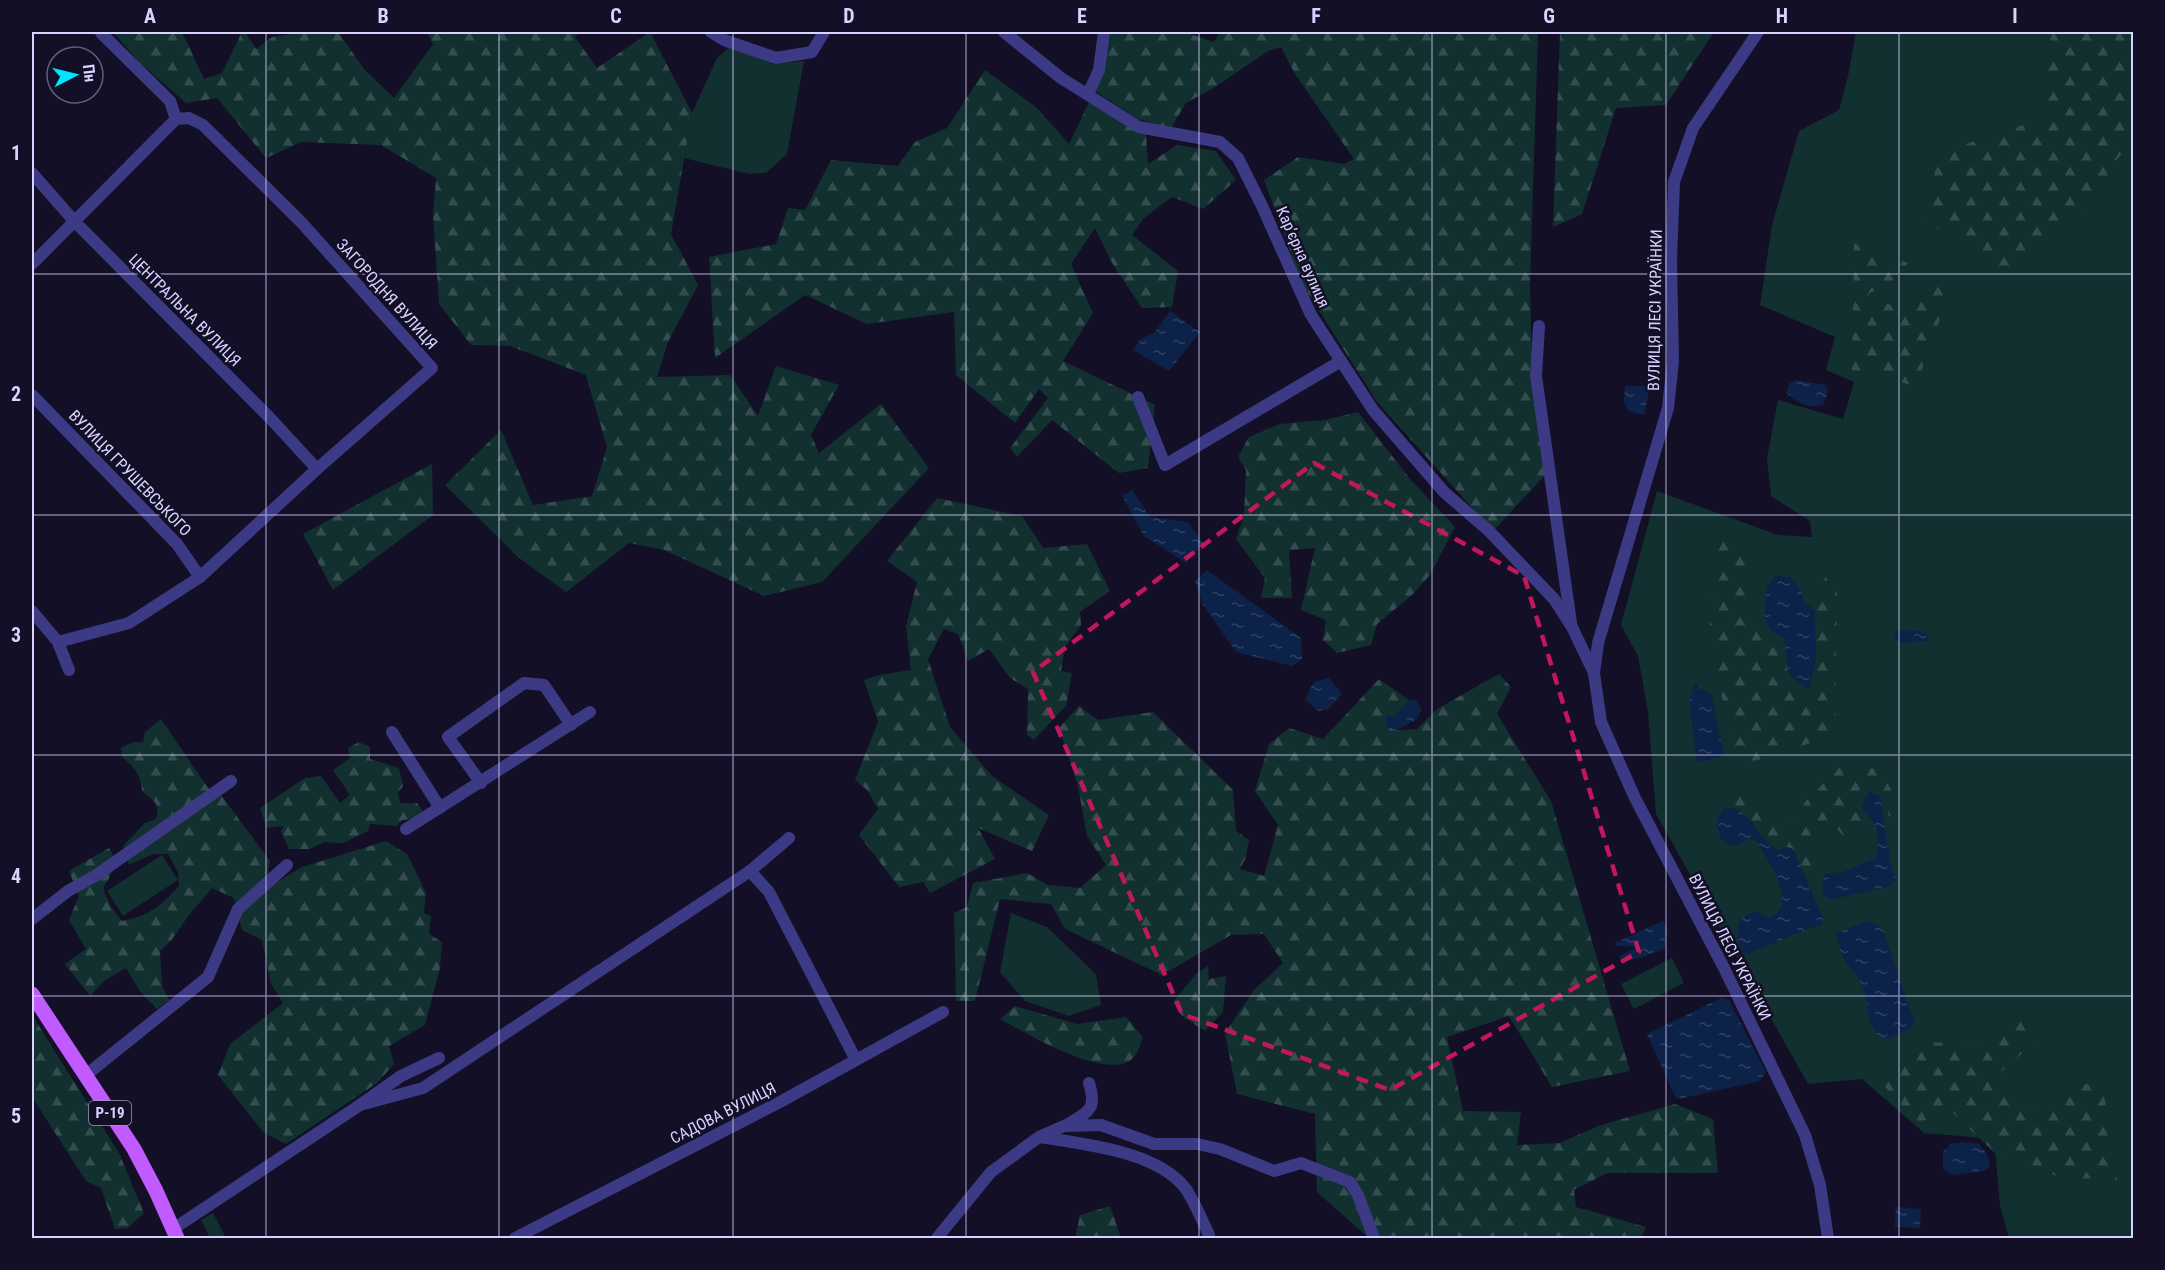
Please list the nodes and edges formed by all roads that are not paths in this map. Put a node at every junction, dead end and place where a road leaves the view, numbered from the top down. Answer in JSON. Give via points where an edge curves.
{"nodes":[{"id":1,"x":711,"y":32,"type":"edge"},
{"id":2,"x":824,"y":32,"type":"edge"},
{"id":3,"x":1004,"y":32,"type":"edge"},
{"id":4,"x":1104,"y":32,"type":"edge"},
{"id":5,"x":1758,"y":32,"type":"edge"},
{"id":6,"x":101,"y":33,"type":"dead end"},
{"id":7,"x":1088,"y":94,"type":"junction"},
{"id":8,"x":176,"y":118,"type":"junction"},
{"id":9,"x":32,"y":173,"type":"edge"},
{"id":10,"x":75,"y":222,"type":"junction"},
{"id":11,"x":32,"y":264,"type":"edge"},
{"id":12,"x":1539,"y":326,"type":"dead end"},
{"id":13,"x":1341,"y":361,"type":"junction"},
{"id":14,"x":32,"y":395,"type":"edge"},
{"id":15,"x":1138,"y":397,"type":"dead end"},
{"id":16,"x":317,"y":469,"type":"junction"},
{"id":17,"x":1496,"y":539,"type":"joint"},
{"id":18,"x":200,"y":577,"type":"junction"},
{"id":19,"x":32,"y":611,"type":"edge"},
{"id":20,"x":1574,"y":631,"type":"junction"},
{"id":21,"x":1600,"y":636,"type":"junction"},
{"id":22,"x":58,"y":642,"type":"junction"},
{"id":23,"x":69,"y":670,"type":"dead end"},
{"id":24,"x":1594,"y":673,"type":"junction"},
{"id":25,"x":590,"y":712,"type":"dead end"},
{"id":26,"x":570,"y":725,"type":"junction"},
{"id":27,"x":392,"y":732,"type":"dead end"},
{"id":28,"x":231,"y":781,"type":"dead end"},
{"id":29,"x":481,"y":783,"type":"junction"},
{"id":30,"x":440,"y":808,"type":"junction"},
{"id":31,"x":406,"y":829,"type":"dead end"},
{"id":32,"x":789,"y":838,"type":"dead end"},
{"id":33,"x":287,"y":865,"type":"dead end"},
{"id":34,"x":750,"y":871,"type":"junction"},
{"id":35,"x":32,"y":919,"type":"edge"},
{"id":36,"x":32,"y":994,"type":"edge"},
{"id":37,"x":943,"y":1012,"type":"dead end"},
{"id":38,"x":439,"y":1058,"type":"dead end"},
{"id":39,"x":856,"y":1060,"type":"junction"},
{"id":40,"x":86,"y":1076,"type":"junction"},
{"id":41,"x":1089,"y":1083,"type":"dead end"},
{"id":42,"x":360,"y":1106,"type":"junction"},
{"id":43,"x":1064,"y":1126,"type":"junction"},
{"id":44,"x":1039,"y":1137,"type":"junction"},
{"id":45,"x":175,"y":1234,"type":"edge"},
{"id":46,"x":1209,"y":1235,"type":"dead end"},
{"id":47,"x":522,"y":1237,"type":"edge"},
{"id":48,"x":1374,"y":1238,"type":"edge"},
{"id":49,"x":937,"y":1239,"type":"edge"},
{"id":50,"x":1828,"y":1239,"type":"edge"}],
"edges":[{"from":1,"to":2,"type":"street","via":[[776,58],[812,52]]},
{"from":3,"to":7,"type":"street","name":"Карʼєрна вулиця","via":[[1061,78]]},
{"from":4,"to":7,"type":"street","via":[[1099,70]]},
{"from":5,"to":21,"type":"street","name":"ВУЛИЦЯ ЛЕСІ УКРАЇНКИ","via":[[1693,128],[1674,182],[1673,362],[1668,408]]},
{"from":6,"to":8,"type":"street","via":[[170,101]]},
{"from":7,"to":13,"type":"street","name":"Карʼєрна вулиця","via":[[1139,127],[1220,142],[1238,158],[1311,315]]},
{"from":8,"to":10,"type":"street"},
{"from":8,"to":16,"type":"street","name":"ЗАГОРОДНЯ ВУЛИЦЯ","via":[[203,124],[301,222],[432,368]]},
{"from":9,"to":10,"type":"street","name":"ЦЕНТРАЛЬНА ВУЛИЦЯ"},
{"from":10,"to":11,"type":"street"},
{"from":10,"to":16,"type":"street","name":"ЦЕНТРАЛЬНА ВУЛИЦЯ"},
{"from":12,"to":20,"type":"street","via":[[1536,376]]},
{"from":13,"to":15,"type":"street","via":[[1165,465]]},
{"from":13,"to":17,"type":"street","name":"Карʼєрна вулиця","via":[[1373,410],[1444,492]]},
{"from":14,"to":18,"type":"street","name":"ВУЛИЦЯ ГРУШЕВСЬКОГО","via":[[177,544]]},
{"from":16,"to":18,"type":"street","name":"ЗАГОРОДНЯ ВУЛИЦЯ"},
{"from":17,"to":20,"type":"street","name":"ВУЛИЦЯ ЛЕСІ УКРАЇНКИ","via":[[1554,599]]},
{"from":18,"to":22,"type":"street","name":"ЗАГОРОДНЯ ВУЛИЦЯ","via":[[129,622]]},
{"from":19,"to":22,"type":"street"},
{"from":20,"to":21,"type":"street","via":[[1588,639]]},
{"from":20,"to":24,"type":"street","name":"ВУЛИЦЯ ЛЕСІ УКРАЇНКИ"},
{"from":21,"to":24,"type":"street","name":"ВУЛИЦЯ ЛЕСІ УКРАЇНКИ"},
{"from":22,"to":23,"type":"street"},
{"from":24,"to":50,"type":"street","name":"ВУЛИЦЯ ЛЕСІ УКРАЇНКИ","via":[[1601,722],[1635,798],[1805,1135],[1820,1185]]},
{"from":25,"to":26,"type":"street"},
{"from":26,"to":29,"type":"street"},
{"from":26,"to":29,"type":"street","via":[[544,685],[524,683],[448,737]]},
{"from":27,"to":30,"type":"street"},
{"from":28,"to":35,"type":"street"},
{"from":29,"to":30,"type":"street"},
{"from":30,"to":31,"type":"street"},
{"from":32,"to":34,"type":"street"},
{"from":33,"to":40,"type":"street","via":[[238,909],[208,976]]},
{"from":34,"to":39,"type":"street","via":[[770,892]]},
{"from":34,"to":42,"type":"street","via":[[423,1088]]},
{"from":36,"to":40,"type":"main road","number":"Р-19"},
{"from":37,"to":39,"type":"street","name":"САДОВА ВУЛИЦЯ"},
{"from":38,"to":42,"type":"street","via":[[401,1076]]},
{"from":39,"to":47,"type":"street","name":"САДОВА ВУЛИЦЯ"},
{"from":40,"to":45,"type":"main road","number":"Р-19","via":[[134,1149]]},
{"from":41,"to":43,"type":"street","via":[[1093,1106]]},
{"from":42,"to":45,"type":"street"},
{"from":43,"to":44,"type":"street"},
{"from":43,"to":48,"type":"street","via":[[1101,1125],[1154,1144],[1197,1144],[1274,1171],[1301,1163],[1350,1182]]},
{"from":44,"to":46,"type":"street","via":[[1129,1154],[1167,1171],[1185,1189]]},
{"from":44,"to":49,"type":"street","via":[[991,1172]]}]}
